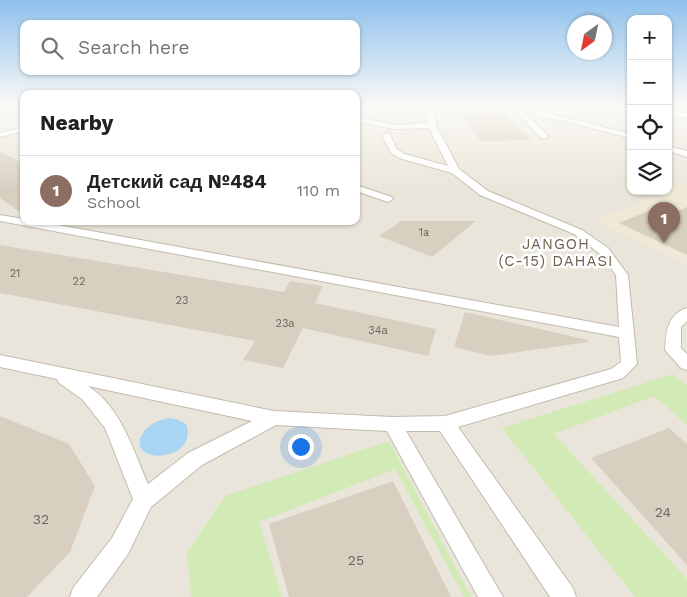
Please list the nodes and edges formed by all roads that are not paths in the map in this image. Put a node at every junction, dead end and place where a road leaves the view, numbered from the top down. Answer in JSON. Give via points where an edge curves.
{"nodes":[{"id":1,"x":386,"y":135,"type":"dead end"},
{"id":2,"x":437,"y":135,"type":"edge"},
{"id":3,"x":672,"y":149,"type":"edge"},
{"id":4,"x":687,"y":154,"type":"edge"},
{"id":5,"x":455,"y":171,"type":"junction"},
{"id":6,"x":360,"y":189,"type":"edge"},
{"id":7,"x":388,"y":199,"type":"dead end"},
{"id":8,"x":0,"y":218,"type":"edge"},
{"id":9,"x":20,"y":222,"type":"edge"},
{"id":10,"x":38,"y":225,"type":"edge"},
{"id":11,"x":687,"y":313,"type":"edge"},
{"id":12,"x":625,"y":333,"type":"junction"},
{"id":13,"x":0,"y":361,"type":"edge"},
{"id":14,"x":687,"y":364,"type":"edge"},
{"id":15,"x":58,"y":374,"type":"junction"},
{"id":16,"x":274,"y":418,"type":"junction"},
{"id":17,"x":446,"y":423,"type":"junction"},
{"id":18,"x":392,"y":424,"type":"junction"},
{"id":19,"x":144,"y":500,"type":"junction"},
{"id":20,"x":82,"y":597,"type":"edge"},
{"id":21,"x":491,"y":597,"type":"edge"},
{"id":22,"x":564,"y":597,"type":"edge"}],
"edges":[{"from":1,"to":5,"type":"lane","via":[[394,151],[402,156]]},
{"from":2,"to":5,"type":"lane"},
{"from":3,"to":4,"type":"lane"},
{"from":5,"to":12,"type":"lane","via":[[484,193],[578,232],[604,251],[622,275]]},
{"from":6,"to":7,"type":"lane"},
{"from":8,"to":9,"type":"lane"},
{"from":10,"to":12,"type":"lane"},
{"from":11,"to":14,"type":"lane","via":[[674,326],[673,350]]},
{"from":12,"to":17,"type":"lane","via":[[628,364],[617,374]]},
{"from":13,"to":15,"type":"lane"},
{"from":15,"to":16,"type":"lane"},
{"from":15,"to":19,"type":"lane","via":[[88,394],[113,424]]},
{"from":16,"to":18,"type":"lane"},
{"from":16,"to":19,"type":"lane","via":[[195,460]]},
{"from":17,"to":18,"type":"lane"},
{"from":17,"to":22,"type":"lane"},
{"from":18,"to":21,"type":"lane"},
{"from":19,"to":20,"type":"lane","via":[[120,546]]}]}
